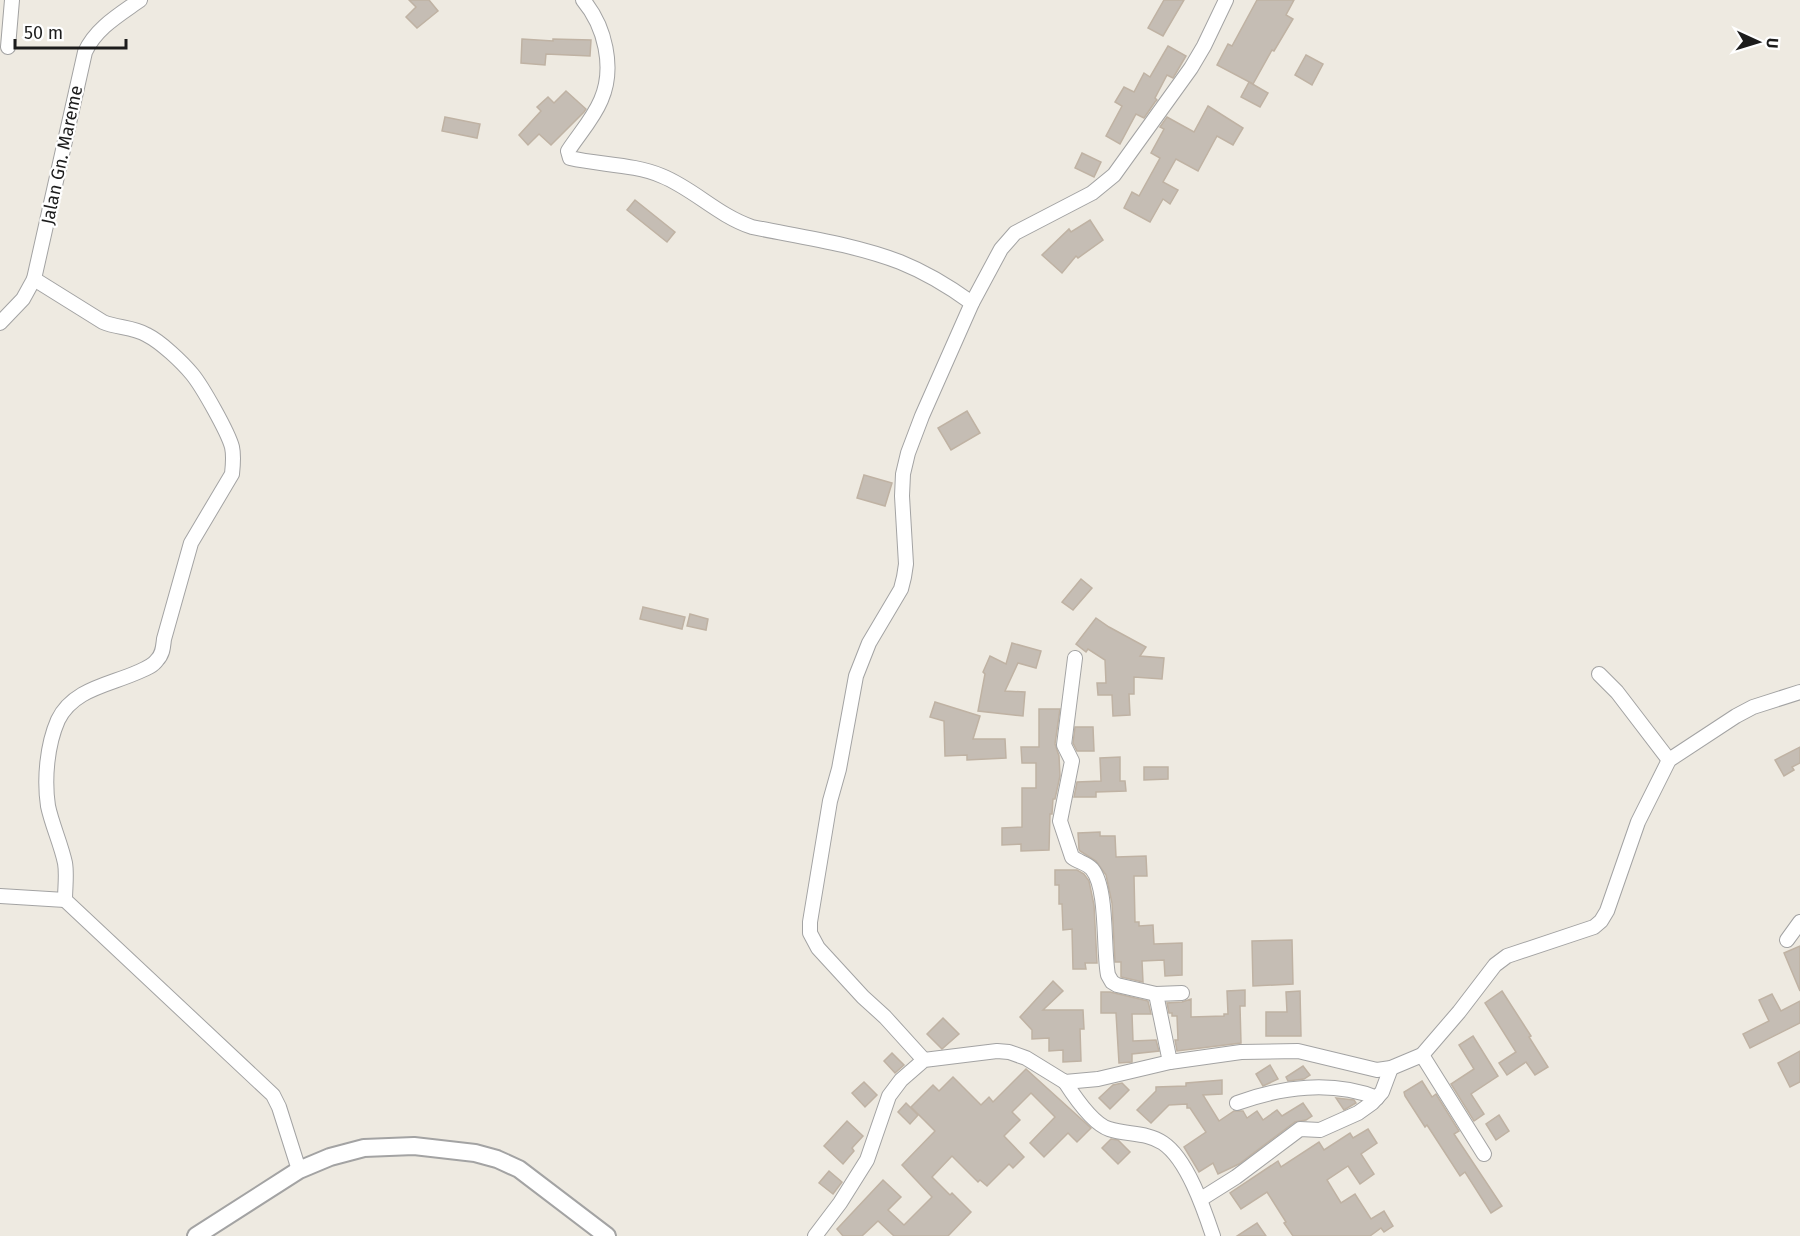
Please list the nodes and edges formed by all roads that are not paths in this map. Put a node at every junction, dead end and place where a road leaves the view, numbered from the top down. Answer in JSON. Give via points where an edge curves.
{"nodes":[{"id":1,"x":140,"y":0,"type":"edge"},
{"id":2,"x":583,"y":0,"type":"edge"},
{"id":3,"x":1226,"y":0,"type":"edge"},
{"id":4,"x":16,"y":2,"type":"edge"},
{"id":5,"x":8,"y":47,"type":"dead end"},
{"id":6,"x":34,"y":279,"type":"junction"},
{"id":7,"x":972,"y":303,"type":"junction"},
{"id":8,"x":0,"y":323,"type":"edge"},
{"id":9,"x":1076,"y":658,"type":"dead end"},
{"id":10,"x":1599,"y":674,"type":"dead end"},
{"id":11,"x":1800,"y":692,"type":"edge"},
{"id":12,"x":1669,"y":760,"type":"junction"},
{"id":13,"x":0,"y":896,"type":"edge"},
{"id":14,"x":64,"y":900,"type":"junction"},
{"id":15,"x":1800,"y":922,"type":"edge"},
{"id":16,"x":1787,"y":940,"type":"dead end"},
{"id":17,"x":1182,"y":993,"type":"dead end"},
{"id":18,"x":1156,"y":994,"type":"junction"},
{"id":19,"x":1422,"y":1055,"type":"junction"},
{"id":20,"x":924,"y":1060,"type":"junction"},
{"id":21,"x":1170,"y":1062,"type":"junction"},
{"id":22,"x":1391,"y":1068,"type":"junction"},
{"id":23,"x":1065,"y":1082,"type":"junction"},
{"id":24,"x":1377,"y":1098,"type":"junction"},
{"id":25,"x":1237,"y":1103,"type":"dead end"},
{"id":26,"x":1484,"y":1154,"type":"dead end"},
{"id":27,"x":298,"y":1170,"type":"junction"},
{"id":28,"x":1201,"y":1199,"type":"junction"},
{"id":29,"x":196,"y":1236,"type":"edge"},
{"id":30,"x":607,"y":1236,"type":"edge"},
{"id":31,"x":815,"y":1236,"type":"edge"},
{"id":32,"x":1214,"y":1236,"type":"edge"}],
"edges":[{"from":1,"to":6,"type":"street","name":"Jalan Gn. Mareme","via":[[99,29],[85,52]]},
{"from":2,"to":7,"type":"street","via":[[601,31],[608,76],[601,100],[568,151],[570,158],[665,176],[739,222],[902,263]]},
{"from":3,"to":7,"type":"street","via":[[1191,68],[1114,175],[1092,193],[1016,233],[1001,249]]},
{"from":4,"to":5,"type":"street"},
{"from":6,"to":8,"type":"street","name":"Jalan Gn. Mareme"},
{"from":6,"to":14,"type":"street","via":[[103,322],[149,336],[170,353],[192,375],[222,424],[233,449],[234,463],[232,474],[190,543],[158,660],[120,680],[82,693],[59,719],[46,786],[66,865]]},
{"from":7,"to":20,"type":"street","via":[[908,453],[902,496],[904,577],[856,676],[810,922],[810,933],[818,948]]},
{"from":9,"to":18,"type":"street","via":[[1064,746],[1072,761],[1061,826],[1072,857],[1089,866],[1097,878],[1108,975],[1117,985]]},
{"from":10,"to":12,"type":"street"},
{"from":11,"to":12,"type":"street","via":[[1753,707]]},
{"from":12,"to":19,"type":"street","via":[[1638,822],[1601,921],[1586,930],[1507,956]]},
{"from":13,"to":14,"type":"street"},
{"from":14,"to":27,"type":"street","via":[[273,1095]]},
{"from":15,"to":16,"type":"street"},
{"from":17,"to":18,"type":"street"},
{"from":18,"to":21,"type":"street"},
{"from":19,"to":22,"type":"street"},
{"from":19,"to":26,"type":"street"},
{"from":20,"to":23,"type":"street","via":[[1009,1052]]},
{"from":20,"to":31,"type":"street","via":[[889,1096],[867,1160]]},
{"from":21,"to":22,"type":"street","via":[[1241,1052],[1291,1051],[1377,1070]]},
{"from":21,"to":23,"type":"street","via":[[1098,1079]]},
{"from":22,"to":24,"type":"street"},
{"from":23,"to":28,"type":"street","via":[[1085,1109],[1106,1128],[1146,1136],[1165,1145]]},
{"from":24,"to":25,"type":"street","via":[[1341,1088],[1312,1088],[1271,1092]]},
{"from":24,"to":28,"type":"street","via":[[1330,1127],[1300,1129]]},
{"from":27,"to":29,"type":"street"},
{"from":27,"to":30,"type":"street","via":[[364,1148],[414,1146],[475,1153],[519,1169]]},
{"from":28,"to":32,"type":"street"}]}
